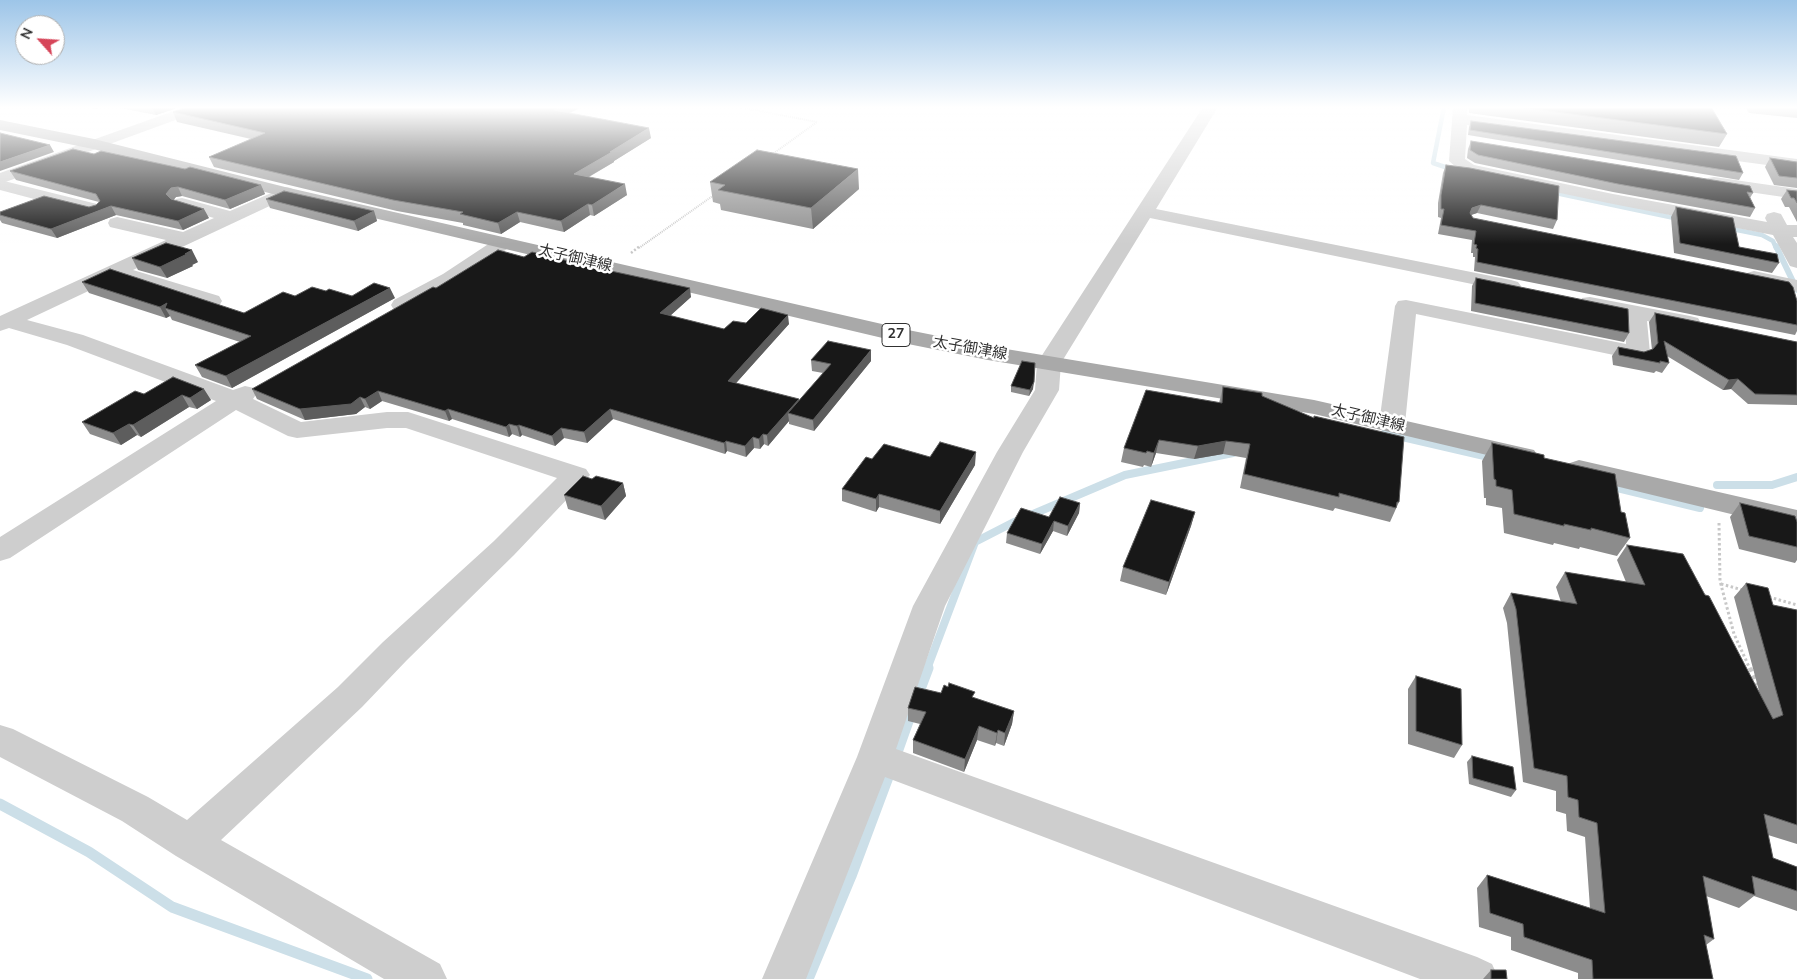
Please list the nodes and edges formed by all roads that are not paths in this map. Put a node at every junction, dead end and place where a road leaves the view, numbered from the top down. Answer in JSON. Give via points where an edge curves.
{"nodes":[{"id":1,"x":71,"y":153,"type":"edge"},
{"id":2,"x":129,"y":153,"type":"edge"},
{"id":3,"x":1182,"y":153,"type":"edge"},
{"id":4,"x":1458,"y":153,"type":"edge"},
{"id":5,"x":1714,"y":153,"type":"edge"},
{"id":6,"x":1742,"y":157,"type":"junction"},
{"id":7,"x":1797,"y":164,"type":"edge"},
{"id":8,"x":0,"y":179,"type":"edge"},
{"id":9,"x":1693,"y":179,"type":"edge"},
{"id":10,"x":0,"y":185,"type":"edge"},
{"id":11,"x":1762,"y":190,"type":"junction"},
{"id":12,"x":285,"y":192,"type":"junction"},
{"id":13,"x":1797,"y":194,"type":"edge"},
{"id":14,"x":182,"y":203,"type":"edge"},
{"id":15,"x":95,"y":209,"type":"edge"},
{"id":16,"x":1146,"y":212,"type":"junction"},
{"id":17,"x":232,"y":217,"type":"junction"},
{"id":18,"x":117,"y":223,"type":"dead end"},
{"id":19,"x":1788,"y":231,"type":"edge"},
{"id":20,"x":185,"y":238,"type":"junction"},
{"id":21,"x":503,"y":243,"type":"junction"},
{"id":22,"x":1797,"y":262,"type":"edge"},
{"id":23,"x":114,"y":271,"type":"junction"},
{"id":24,"x":1739,"y":274,"type":"edge"},
{"id":25,"x":1797,"y":286,"type":"edge"},
{"id":26,"x":1531,"y":290,"type":"edge"},
{"id":27,"x":1569,"y":298,"type":"edge"},
{"id":28,"x":211,"y":301,"type":"edge"},
{"id":29,"x":1636,"y":312,"type":"junction"},
{"id":30,"x":381,"y":317,"type":"edge"},
{"id":31,"x":4,"y":323,"type":"edge"},
{"id":32,"x":1712,"y":327,"type":"edge"},
{"id":33,"x":1049,"y":363,"type":"junction"},
{"id":34,"x":260,"y":385,"type":"edge"},
{"id":35,"x":234,"y":399,"type":"junction"},
{"id":36,"x":1392,"y":424,"type":"junction"},
{"id":37,"x":1797,"y":520,"type":"edge"},
{"id":38,"x":0,"y":551,"type":"edge"},
{"id":39,"x":0,"y":740,"type":"edge"},
{"id":40,"x":874,"y":757,"type":"junction"},
{"id":41,"x":190,"y":843,"type":"junction"},
{"id":42,"x":425,"y":979,"type":"edge"},
{"id":43,"x":784,"y":979,"type":"edge"},
{"id":44,"x":1477,"y":979,"type":"edge"}],
"edges":[{"from":1,"to":8,"type":"street"},
{"from":2,"to":12,"type":"main road","name":"太子御津線","number":"27"},
{"from":3,"to":16,"type":"street"},
{"from":4,"to":19,"type":"street","via":[[1457,161],[1469,169]]},
{"from":5,"to":6,"type":"street"},
{"from":6,"to":7,"type":"street"},
{"from":6,"to":11,"type":"street"},
{"from":9,"to":11,"type":"street"},
{"from":10,"to":15,"type":"street"},
{"from":11,"to":13,"type":"street"},
{"from":11,"to":19,"type":"street"},
{"from":12,"to":17,"type":"street"},
{"from":12,"to":21,"type":"main road","name":"太子御津線","number":"27"},
{"from":14,"to":17,"type":"street"},
{"from":16,"to":26,"type":"street"},
{"from":16,"to":33,"type":"street"},
{"from":17,"to":20,"type":"street"},
{"from":18,"to":20,"type":"street"},
{"from":19,"to":22,"type":"street"},
{"from":20,"to":23,"type":"street"},
{"from":21,"to":30,"type":"street"},
{"from":21,"to":33,"type":"main road","name":"太子御津線","number":"27","via":[[908,337]]},
{"from":23,"to":28,"type":"street"},
{"from":23,"to":31,"type":"street"},
{"from":24,"to":25,"type":"street"},
{"from":27,"to":29,"type":"street"},
{"from":29,"to":32,"type":"street"},
{"from":29,"to":36,"type":"street","via":[[1638,353],[1406,306]]},
{"from":31,"to":35,"type":"street","via":[[75,340]]},
{"from":33,"to":36,"type":"main road","name":"太子御津線","number":"27","via":[[1314,406]]},
{"from":33,"to":40,"type":"street","via":[[1047,390],[1010,452],[929,606]]},
{"from":34,"to":35,"type":"street"},
{"from":35,"to":38,"type":"street"},
{"from":35,"to":41,"type":"street","via":[[297,430],[408,420],[576,475],[350,697]]},
{"from":36,"to":37,"type":"main road","name":"太子御津線","number":"27"},
{"from":39,"to":41,"type":"street","via":[[135,809]]},
{"from":40,"to":43,"type":"street"},
{"from":40,"to":44,"type":"street"},
{"from":41,"to":42,"type":"street"}]}
